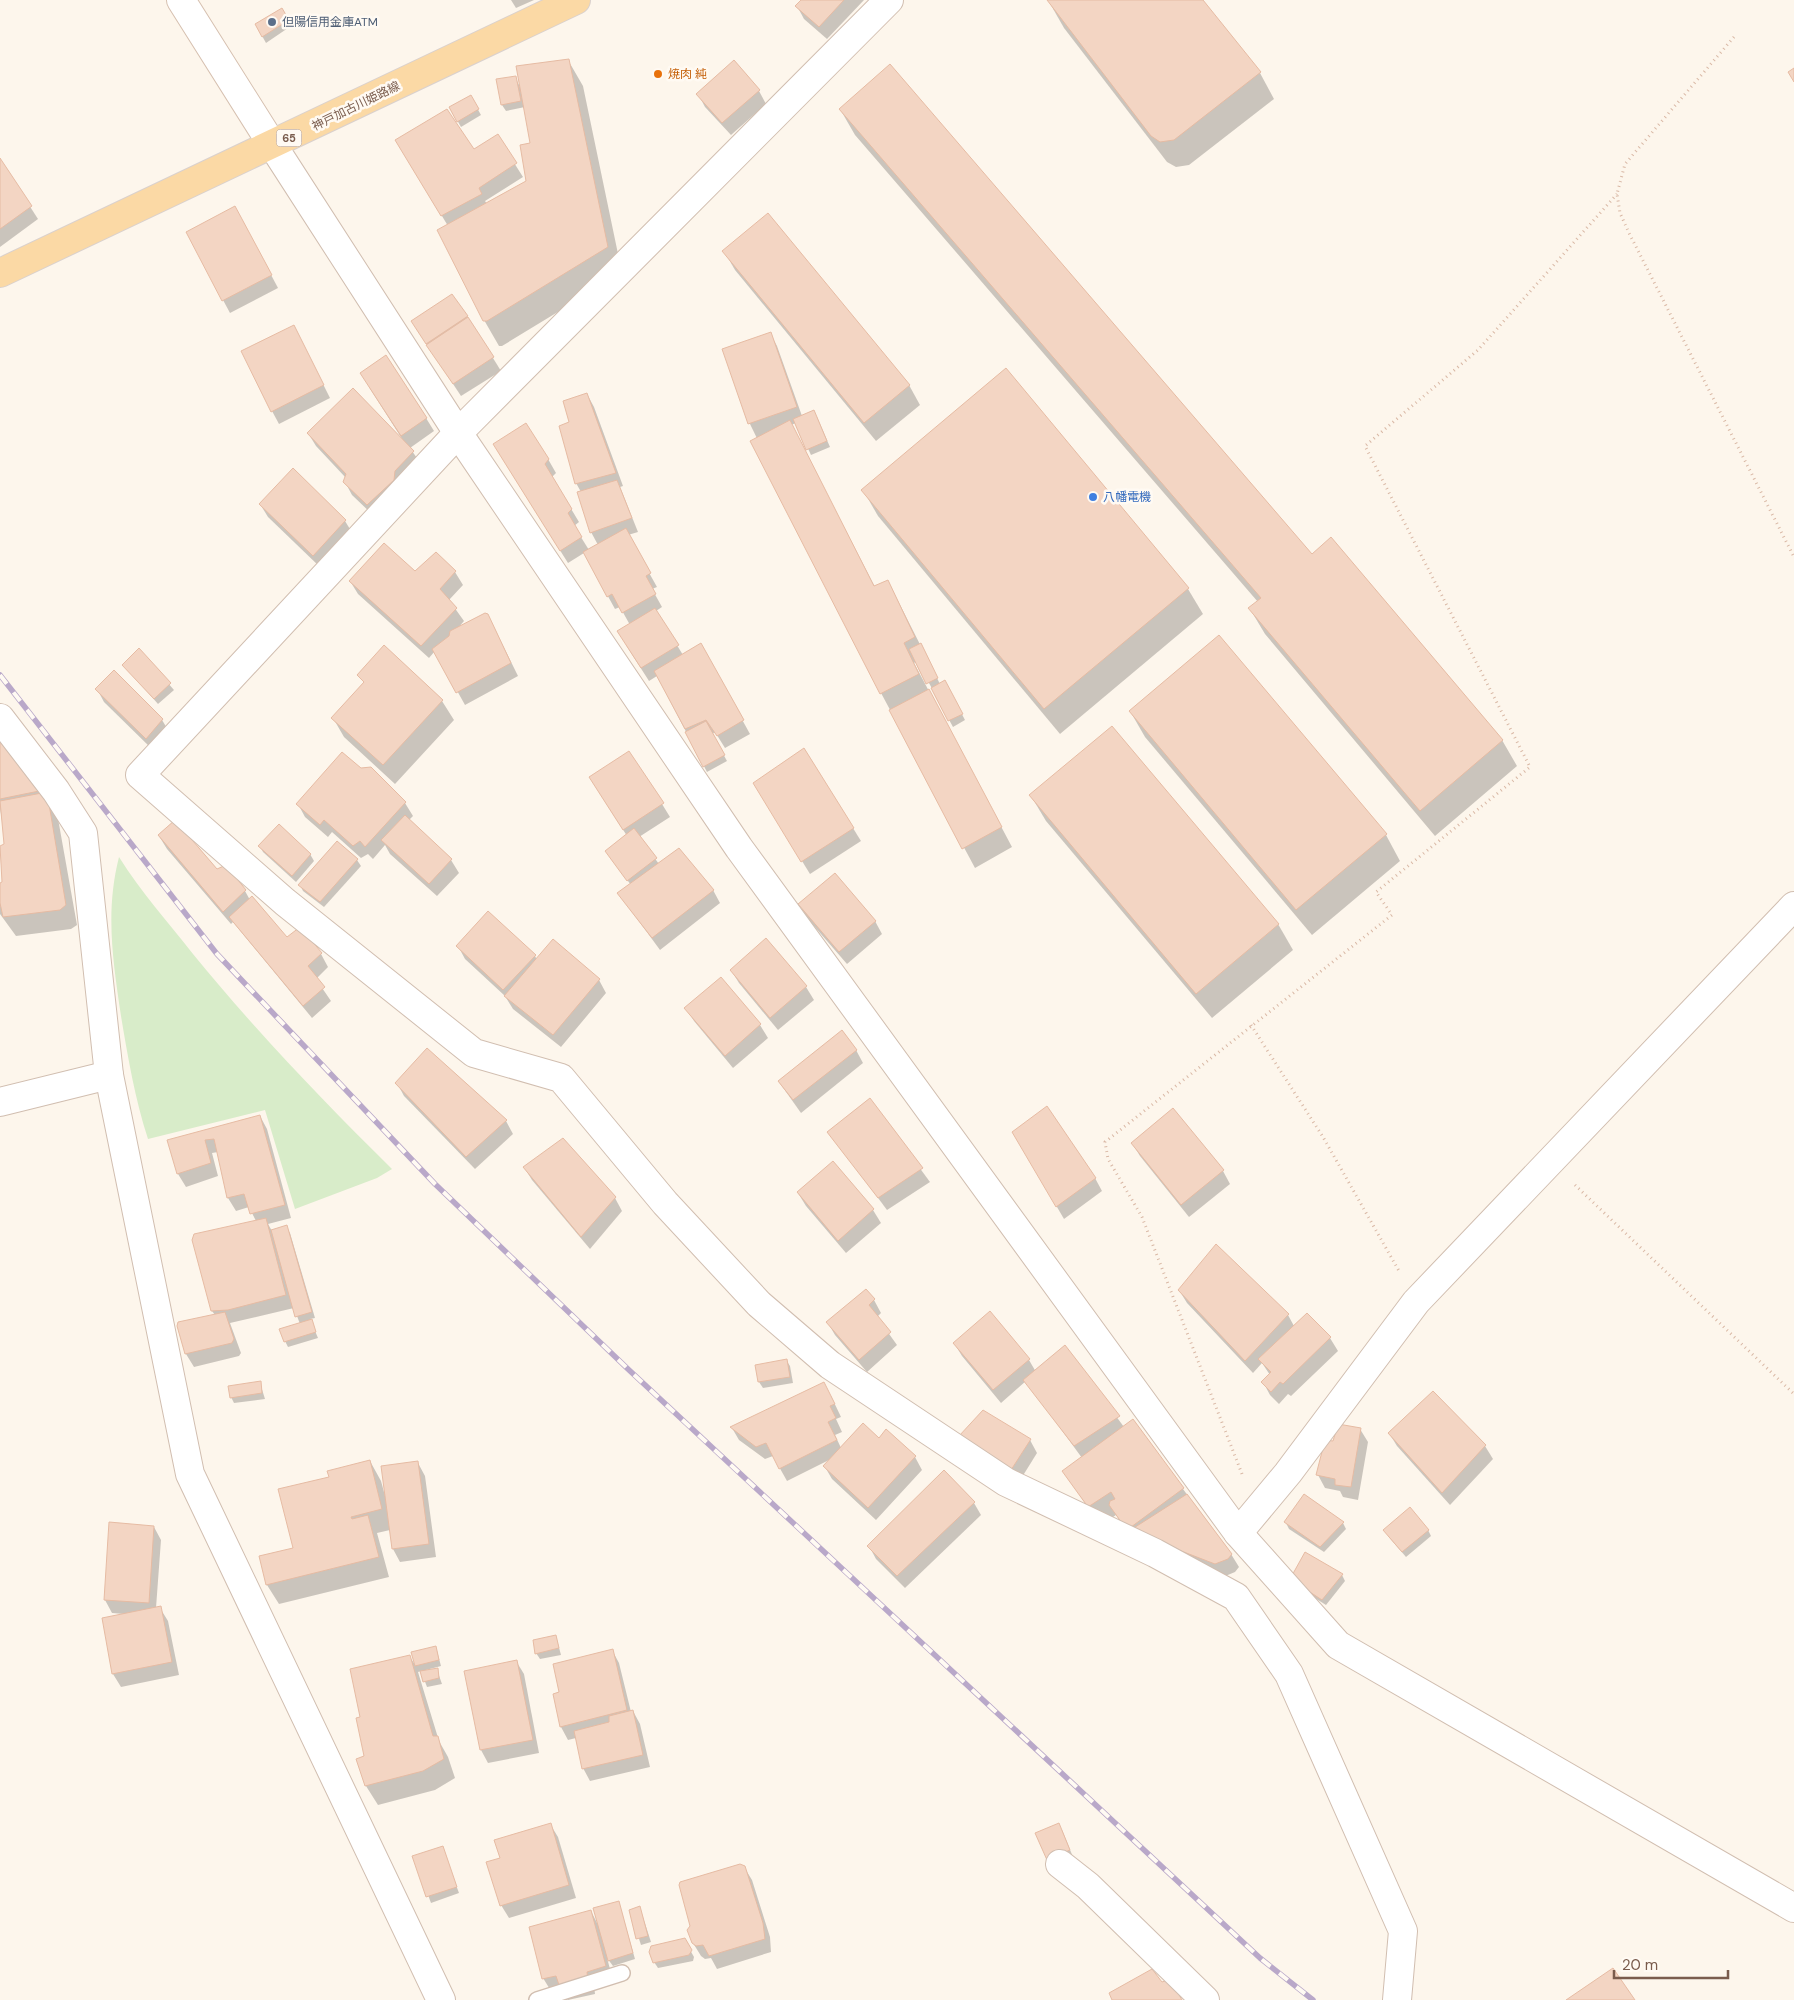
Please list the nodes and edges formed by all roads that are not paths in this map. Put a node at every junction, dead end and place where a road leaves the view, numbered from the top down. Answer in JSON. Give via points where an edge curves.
{"nodes":[{"id":1,"x":181,"y":0,"type":"edge"},
{"id":2,"x":576,"y":0,"type":"edge"},
{"id":3,"x":888,"y":0,"type":"edge"},
{"id":4,"x":273,"y":146,"type":"junction"},
{"id":5,"x":0,"y":273,"type":"edge"},
{"id":6,"x":458,"y":433,"type":"junction"},
{"id":7,"x":0,"y":718,"type":"edge"},
{"id":8,"x":1794,"y":906,"type":"edge"},
{"id":9,"x":109,"y":1075,"type":"junction"},
{"id":10,"x":0,"y":1102,"type":"edge"},
{"id":11,"x":1238,"y":1533,"type":"junction"},
{"id":12,"x":1270,"y":1570,"type":"junction"},
{"id":13,"x":1236,"y":1597,"type":"junction"},
{"id":14,"x":1060,"y":1864,"type":"dead end"},
{"id":15,"x":1794,"y":1908,"type":"edge"},
{"id":16,"x":622,"y":1973,"type":"dead end"},
{"id":17,"x":441,"y":2000,"type":"edge"},
{"id":18,"x":537,"y":2000,"type":"edge"},
{"id":19,"x":1205,"y":2000,"type":"edge"},
{"id":20,"x":1397,"y":2000,"type":"edge"}],
"edges":[{"from":1,"to":4,"type":"street"},
{"from":2,"to":4,"type":"main road","name":"神戸加古川姫路線","number":"65"},
{"from":3,"to":6,"type":"street"},
{"from":4,"to":5,"type":"main road","name":"神戸加古川姫路線","number":"65"},
{"from":4,"to":6,"type":"street"},
{"from":6,"to":11,"type":"street","via":[[739,848]]},
{"from":6,"to":13,"type":"street","via":[[140,775],[285,902],[474,1053],[560,1078],[665,1203],[753,1297],[830,1365],[1006,1482],[1154,1553]]},
{"from":7,"to":9,"type":"street","via":[[56,790],[83,833]]},
{"from":8,"to":11,"type":"street","via":[[1416,1302]]},
{"from":9,"to":10,"type":"street"},
{"from":9,"to":17,"type":"street","via":[[190,1474]]},
{"from":11,"to":12,"type":"street"},
{"from":12,"to":13,"type":"street"},
{"from":12,"to":15,"type":"street","via":[[1338,1645]]},
{"from":13,"to":20,"type":"street","via":[[1289,1674],[1403,1931]]},
{"from":14,"to":19,"type":"street","via":[[1088,1886]]},
{"from":16,"to":18,"type":"lane"}]}
